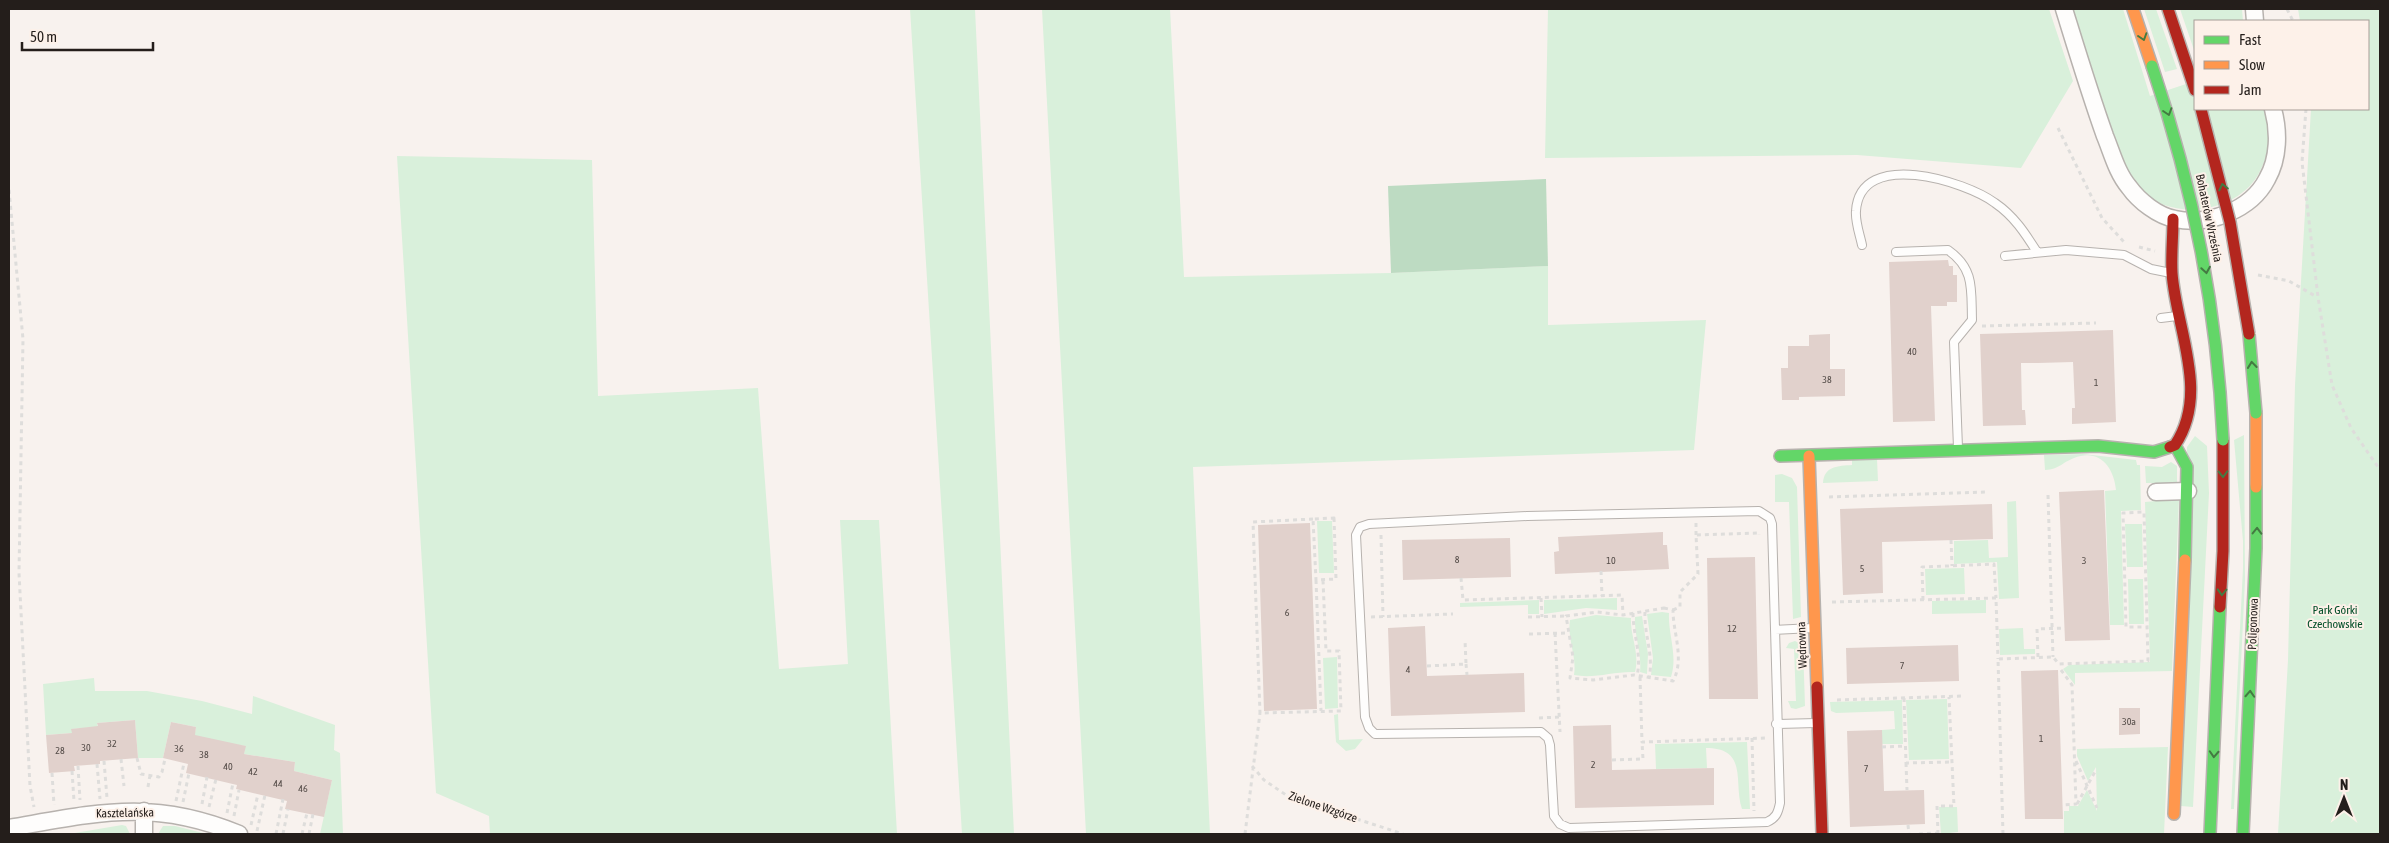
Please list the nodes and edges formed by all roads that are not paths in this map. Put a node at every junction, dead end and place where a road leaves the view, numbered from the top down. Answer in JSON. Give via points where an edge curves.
{"nodes":[{"id":1,"x":2064,"y":9,"type":"edge"},
{"id":2,"x":2133,"y":9,"type":"edge"},
{"id":3,"x":2168,"y":9,"type":"edge"},
{"id":4,"x":2194,"y":87,"type":"edge"},
{"id":5,"x":2201,"y":110,"type":"edge"},
{"id":6,"x":2274,"y":110,"type":"edge"},
{"id":7,"x":2173,"y":219,"type":"junction"},
{"id":8,"x":1862,"y":245,"type":"dead end"},
{"id":9,"x":1896,"y":252,"type":"dead end"},
{"id":10,"x":2037,"y":252,"type":"junction"},
{"id":11,"x":2005,"y":256,"type":"dead end"},
{"id":12,"x":2172,"y":273,"type":"junction"},
{"id":13,"x":2179,"y":316,"type":"junction"},
{"id":14,"x":2161,"y":318,"type":"dead end"},
{"id":15,"x":2256,"y":413,"type":"joint"},
{"id":16,"x":2175,"y":445,"type":"junction"},
{"id":17,"x":1958,"y":451,"type":"junction"},
{"id":18,"x":1780,"y":456,"type":"dead end"},
{"id":19,"x":1809,"y":456,"type":"junction"},
{"id":20,"x":2188,"y":491,"type":"junction"},
{"id":21,"x":2156,"y":492,"type":"dead end"},
{"id":22,"x":1815,"y":628,"type":"junction"},
{"id":23,"x":1775,"y":630,"type":"junction"},
{"id":24,"x":1818,"y":723,"type":"junction"},
{"id":25,"x":1776,"y":724,"type":"junction"},
{"id":26,"x":144,"y":811,"type":"junction"},
{"id":27,"x":2174,"y":814,"type":"dead end"},
{"id":28,"x":9,"y":828,"type":"edge"},
{"id":29,"x":240,"y":828,"type":"edge"},
{"id":30,"x":144,"y":834,"type":"edge"},
{"id":31,"x":1822,"y":834,"type":"edge"},
{"id":32,"x":2210,"y":834,"type":"edge"},
{"id":33,"x":2243,"y":834,"type":"edge"}],
"edges":[{"from":1,"to":7,"type":"street","via":[[2116,166],[2128,187],[2144,202]]},
{"from":2,"to":32,"type":"main road","name":"Bohaterów Września","one_way":true,"bridge":true,"via":[[2184,167],[2204,257],[2218,354],[2223,440],[2223,560]]},
{"from":3,"to":4,"type":"main road"},
{"from":15,"to":5,"type":"main road","name":"Bohaterów Września","one_way":true,"bridge":true,"via":[[2240,269],[2223,188]]},
{"from":6,"to":7,"type":"street","via":[[2277,144],[2274,164],[2258,193],[2246,204],[2226,214],[2190,221]]},
{"from":7,"to":12,"type":"main road"},
{"from":8,"to":10,"type":"lane","via":[[1856,212],[1860,196],[1872,181],[1886,175],[1919,175],[1946,180],[1993,202],[2014,218]]},
{"from":9,"to":17,"type":"lane","via":[[1948,250],[1957,256],[1971,278],[1972,320],[1954,342]]},
{"from":10,"to":11,"type":"lane"},
{"from":10,"to":12,"type":"lane","via":[[2066,250],[2124,255],[2152,269]]},
{"from":12,"to":13,"type":"main road"},
{"from":13,"to":14,"type":"lane"},
{"from":13,"to":16,"type":"main road","via":[[2191,395],[2188,423]]},
{"from":33,"to":15,"type":"main road","name":"Poligonowa","one_way":true,"via":[[2256,548]]},
{"from":16,"to":17,"type":"main road","via":[[2154,452],[2098,446]]},
{"from":16,"to":20,"type":"main road","via":[[2187,467]]},
{"from":17,"to":19,"type":"main road"},
{"from":18,"to":19,"type":"main road"},
{"from":19,"to":22,"type":"main road","name":"Wędrowna"},
{"from":20,"to":21,"type":"street"},
{"from":20,"to":27,"type":"main road"},
{"from":22,"to":23,"type":"lane"},
{"from":22,"to":24,"type":"main road","name":"Wędrowna"},
{"from":23,"to":25,"type":"lane"},
{"from":23,"to":25,"type":"lane","via":[[1772,524],[1770,518],[1759,512],[1527,516],[1368,524],[1360,527],[1356,535],[1365,717],[1369,728],[1375,734],[1541,732],[1550,745],[1554,816],[1560,824],[1569,828],[1767,822],[1776,816],[1780,803]]},
{"from":24,"to":25,"type":"lane"},
{"from":24,"to":31,"type":"main road","name":"Wędrowna"},
{"from":26,"to":28,"type":"street","name":"Kasztelańska","via":[[101,812]]},
{"from":26,"to":29,"type":"street","name":"Kasztelańska","via":[[176,814]]},
{"from":26,"to":30,"type":"street"}]}
